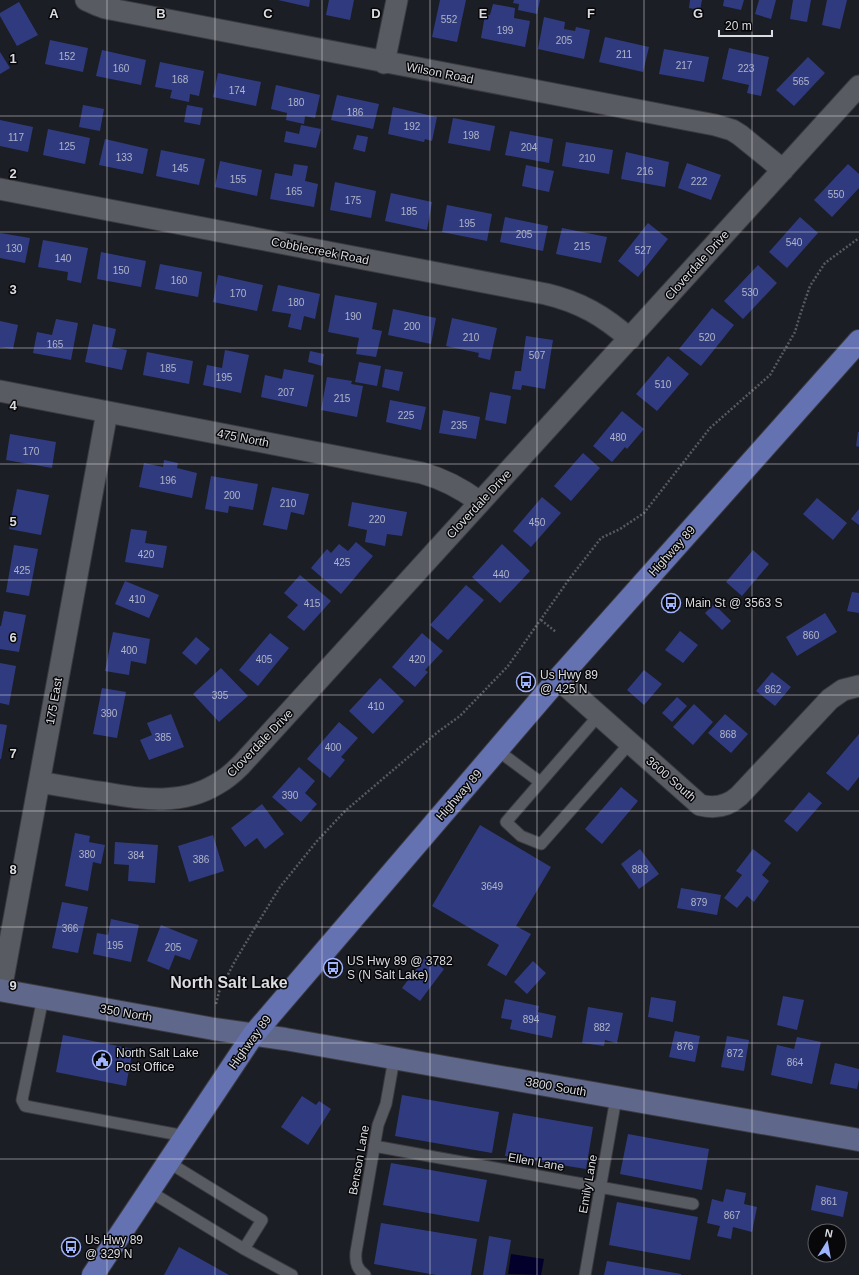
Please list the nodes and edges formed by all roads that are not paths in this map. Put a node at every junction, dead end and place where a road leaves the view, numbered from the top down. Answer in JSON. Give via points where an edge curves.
{"nodes":[{"id":1,"x":86,"y":0,"type":"edge"},
{"id":2,"x":397,"y":0,"type":"edge"},
{"id":3,"x":384,"y":62,"type":"junction"},
{"id":4,"x":859,"y":86,"type":"edge"},
{"id":5,"x":783,"y":170,"type":"junction"},
{"id":6,"x":0,"y":189,"type":"edge"},
{"id":7,"x":630,"y":339,"type":"junction"},
{"id":8,"x":859,"y":342,"type":"edge"},
{"id":9,"x":0,"y":391,"type":"edge"},
{"id":10,"x":107,"y":412,"type":"junction"},
{"id":11,"x":480,"y":502,"type":"junction"},
{"id":12,"x":558,"y":679,"type":"junction"},
{"id":13,"x":859,"y":686,"type":"edge"},
{"id":14,"x":599,"y":715,"type":"junction"},
{"id":15,"x":630,"y":743,"type":"junction"},
{"id":16,"x":497,"y":750,"type":"junction"},
{"id":17,"x":40,"y":782,"type":"junction"},
{"id":18,"x":540,"y":782,"type":"junction"},
{"id":19,"x":1,"y":990,"type":"edge"},
{"id":20,"x":43,"y":998,"type":"junction"},
{"id":21,"x":253,"y":1035,"type":"junction"},
{"id":22,"x":394,"y":1059,"type":"junction"},
{"id":23,"x":616,"y":1098,"type":"junction"},
{"id":24,"x":185,"y":1136,"type":"junction"},
{"id":25,"x":859,"y":1140,"type":"edge"},
{"id":26,"x":374,"y":1146,"type":"junction"},
{"id":27,"x":168,"y":1162,"type":"junction"},
{"id":28,"x":600,"y":1187,"type":"junction"},
{"id":29,"x":149,"y":1191,"type":"junction"},
{"id":30,"x":693,"y":1204,"type":"dead end"},
{"id":31,"x":244,"y":1249,"type":"junction"},
{"id":32,"x":361,"y":1271,"type":"edge"},
{"id":33,"x":93,"y":1275,"type":"edge"},
{"id":34,"x":292,"y":1275,"type":"edge"},
{"id":35,"x":585,"y":1275,"type":"edge"}],
"edges":[{"from":1,"to":3,"type":"street","name":"Wilson Road","via":[[105,8]]},
{"from":2,"to":3,"type":"street"},
{"from":3,"to":5,"type":"street","name":"Wilson Road","via":[[724,128],[740,135]]},
{"from":4,"to":5,"type":"street","name":"Cloverdale Drive"},
{"from":5,"to":7,"type":"street","name":"Cloverdale Drive"},
{"from":6,"to":7,"type":"street","name":"Cobblecreek Road","via":[[546,294],[572,302],[600,316]]},
{"from":7,"to":11,"type":"street","name":"Cloverdale Drive"},
{"from":8,"to":12,"type":"main road","name":"Highway 89"},
{"from":9,"to":10,"type":"street","name":"475 North"},
{"from":10,"to":11,"type":"street","name":"475 North","via":[[422,473],[438,477]]},
{"from":10,"to":17,"type":"street","name":"175 East"},
{"from":11,"to":17,"type":"street","name":"Cloverdale Drive","via":[[241,765],[216,785],[177,798],[150,800]]},
{"from":12,"to":14,"type":"street","name":"3600 South"},
{"from":12,"to":16,"type":"main road","name":"Highway 89"},
{"from":13,"to":15,"type":"street","name":"3600 South","via":[[843,690],[830,699],[739,796],[721,806],[700,805]]},
{"from":14,"to":15,"type":"street","name":"3600 South"},
{"from":14,"to":18,"type":"lane"},
{"from":15,"to":18,"type":"lane","via":[[541,844],[521,836],[506,822]]},
{"from":16,"to":18,"type":"lane"},
{"from":16,"to":21,"type":"main road","name":"Highway 89"},
{"from":17,"to":19,"type":"street","name":"175 East"},
{"from":19,"to":20,"type":"street","name":"350 North"},
{"from":20,"to":21,"type":"street","name":"350 North"},
{"from":20,"to":24,"type":"lane","via":[[22,1100],[25,1106]]},
{"from":21,"to":22,"type":"street","name":"3800 South"},
{"from":21,"to":24,"type":"main road","name":"Highway 89"},
{"from":22,"to":23,"type":"street","name":"3800 South"},
{"from":22,"to":26,"type":"lane","name":"Benson Lane","via":[[386,1104]]},
{"from":23,"to":25,"type":"street","name":"3800 South"},
{"from":23,"to":28,"type":"lane","name":"Emily Lane"},
{"from":24,"to":27,"type":"main road","name":"Highway 89"},
{"from":26,"to":28,"type":"lane","name":"Ellen Lane"},
{"from":26,"to":32,"type":"lane","name":"Benson Lane","via":[[356,1252],[355,1263]]},
{"from":27,"to":29,"type":"main road","name":"Highway 89"},
{"from":27,"to":31,"type":"lane","via":[[262,1220]]},
{"from":28,"to":30,"type":"lane","name":"Ellen Lane"},
{"from":28,"to":35,"type":"lane","name":"Emily Lane"},
{"from":29,"to":31,"type":"lane"},
{"from":29,"to":33,"type":"main road","name":"Highway 89"},
{"from":31,"to":34,"type":"lane"}]}
